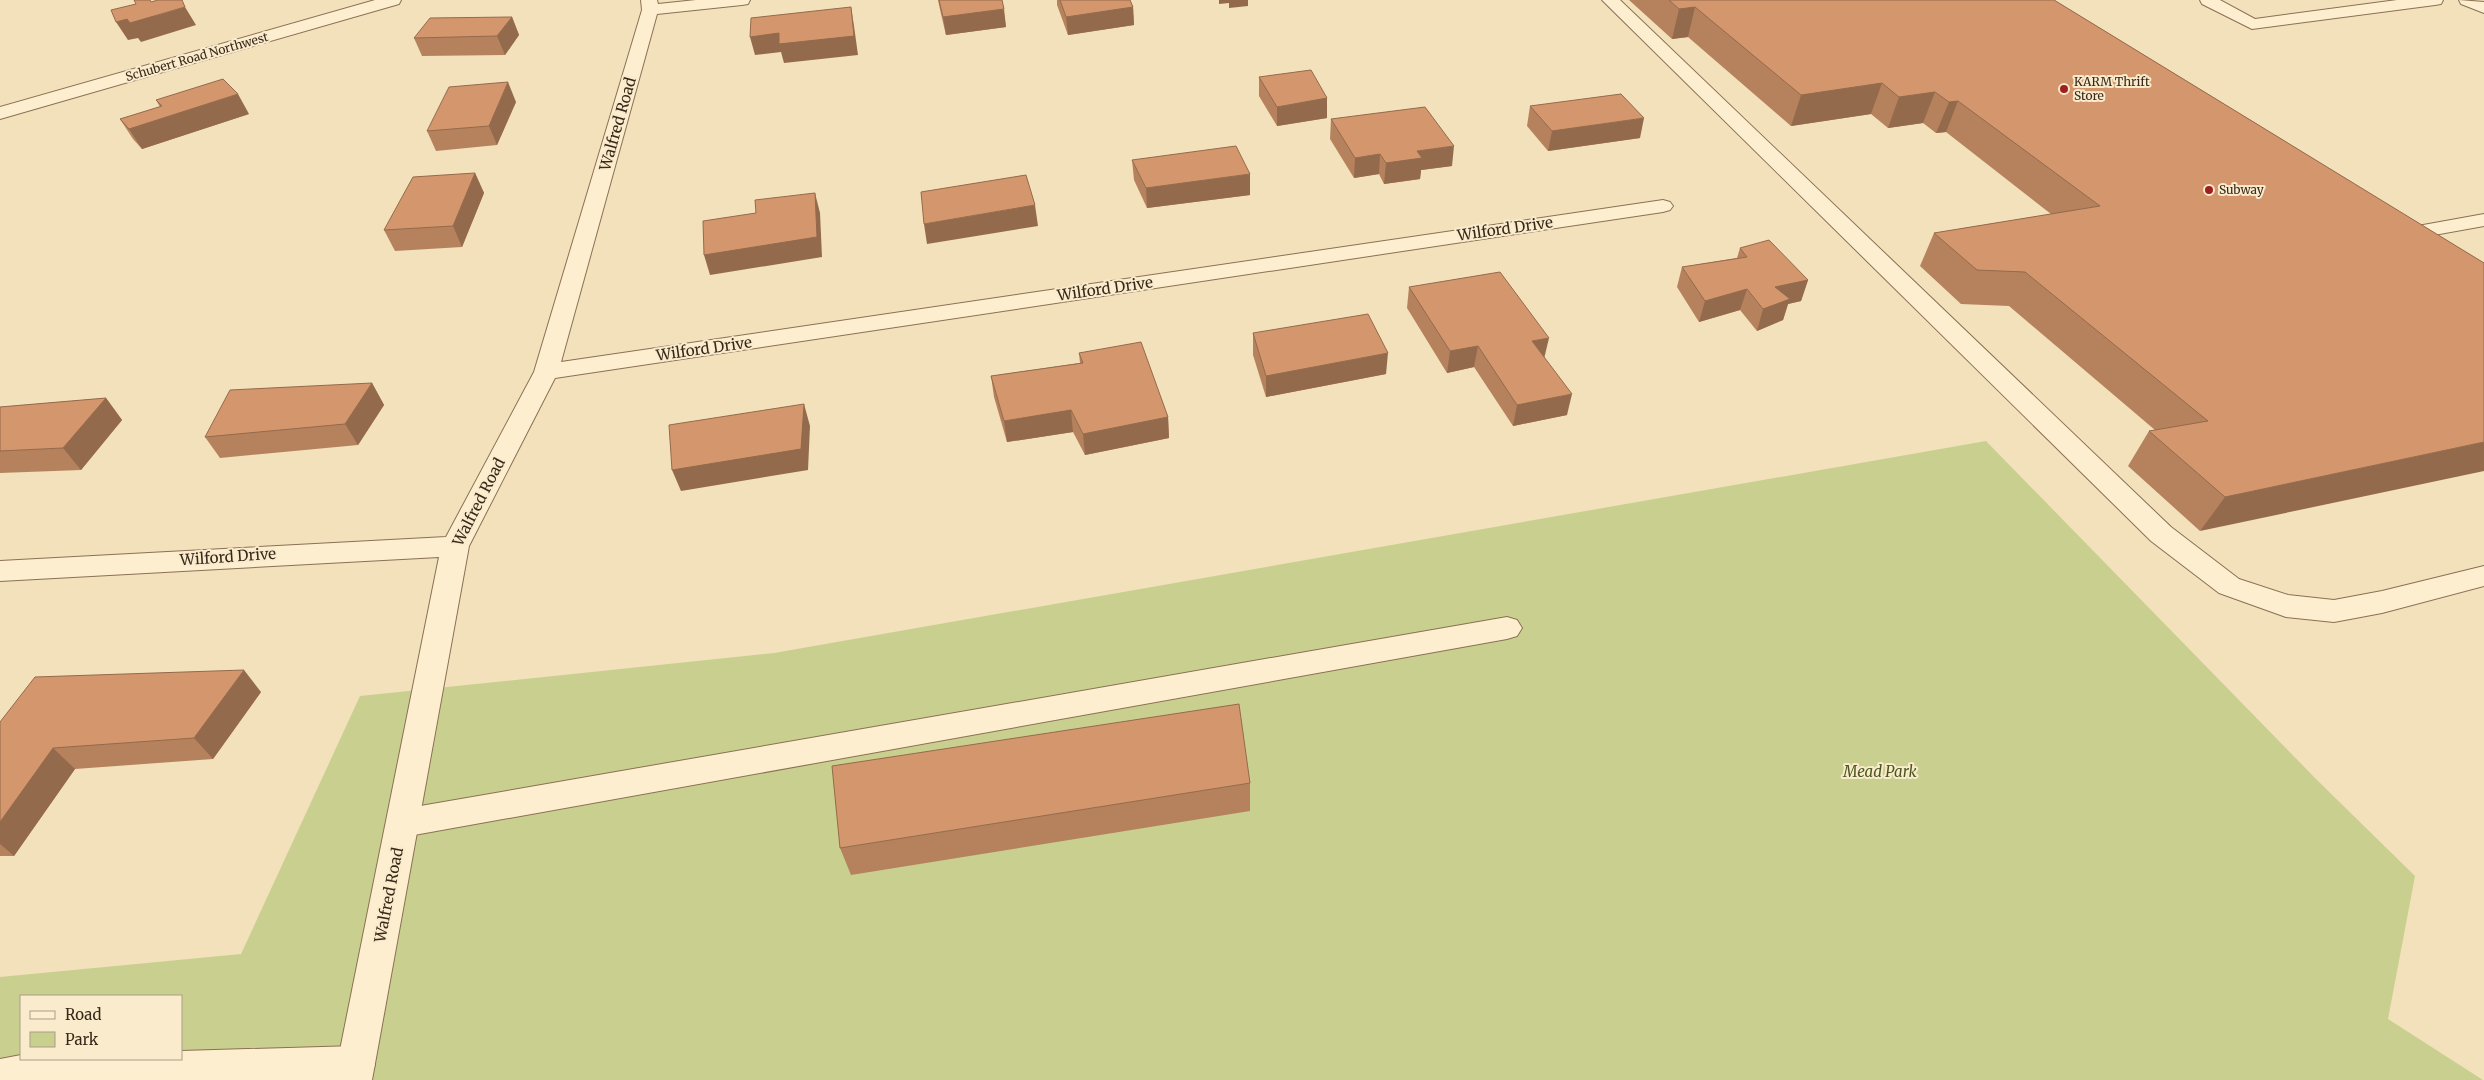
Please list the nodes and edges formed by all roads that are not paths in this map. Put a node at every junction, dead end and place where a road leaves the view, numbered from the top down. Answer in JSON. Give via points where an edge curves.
{"nodes":[{"id":1,"x":393,"y":0,"type":"edge"},
{"id":2,"x":742,"y":0,"type":"edge"},
{"id":3,"x":1610,"y":0,"type":"edge"},
{"id":4,"x":2208,"y":0,"type":"edge"},
{"id":5,"x":2336,"y":0,"type":"edge"},
{"id":6,"x":2435,"y":0,"type":"edge"},
{"id":7,"x":2468,"y":0,"type":"edge"},
{"id":8,"x":650,"y":5,"type":"edge"},
{"id":9,"x":352,"y":6,"type":"edge"},
{"id":10,"x":2484,"y":8,"type":"edge"},
{"id":11,"x":2355,"y":10,"type":"junction"},
{"id":12,"x":0,"y":113,"type":"edge"},
{"id":13,"x":1663,"y":206,"type":"dead end"},
{"id":14,"x":2484,"y":220,"type":"edge"},
{"id":15,"x":2426,"y":251,"type":"edge"},
{"id":16,"x":546,"y":372,"type":"junction"},
{"id":17,"x":455,"y":546,"type":"junction"},
{"id":18,"x":0,"y":571,"type":"edge"},
{"id":19,"x":2484,"y":576,"type":"edge"},
{"id":20,"x":1507,"y":628,"type":"dead end"},
{"id":21,"x":403,"y":823,"type":"junction"},
{"id":22,"x":355,"y":1072,"type":"edge"},
{"id":23,"x":0,"y":1078,"type":"edge"}],
"edges":[{"from":1,"to":9,"type":"street","name":"Schubert Road Northwest"},
{"from":2,"to":8,"type":"street"},
{"from":3,"to":19,"type":"street","via":[[2162,534],[2230,586],[2286,606],[2334,611]]},
{"from":4,"to":11,"type":"street","via":[[2252,24]]},
{"from":5,"to":11,"type":"street"},
{"from":6,"to":11,"type":"street"},
{"from":7,"to":10,"type":"street"},
{"from":8,"to":16,"type":"street","name":"Walfred Road"},
{"from":9,"to":12,"type":"street","name":"Schubert Road Northwest"},
{"from":13,"to":16,"type":"street","name":"Wilford Drive"},
{"from":14,"to":15,"type":"street","via":[[2393,230]]},
{"from":16,"to":17,"type":"street","name":"Walfred Road"},
{"from":17,"to":18,"type":"street","name":"Wilford Drive"},
{"from":17,"to":21,"type":"street","name":"Walfred Road"},
{"from":20,"to":21,"type":"street"},
{"from":21,"to":22,"type":"street","name":"Walfred Road"},
{"from":22,"to":23,"type":"street","via":[[18,1074]]}]}
